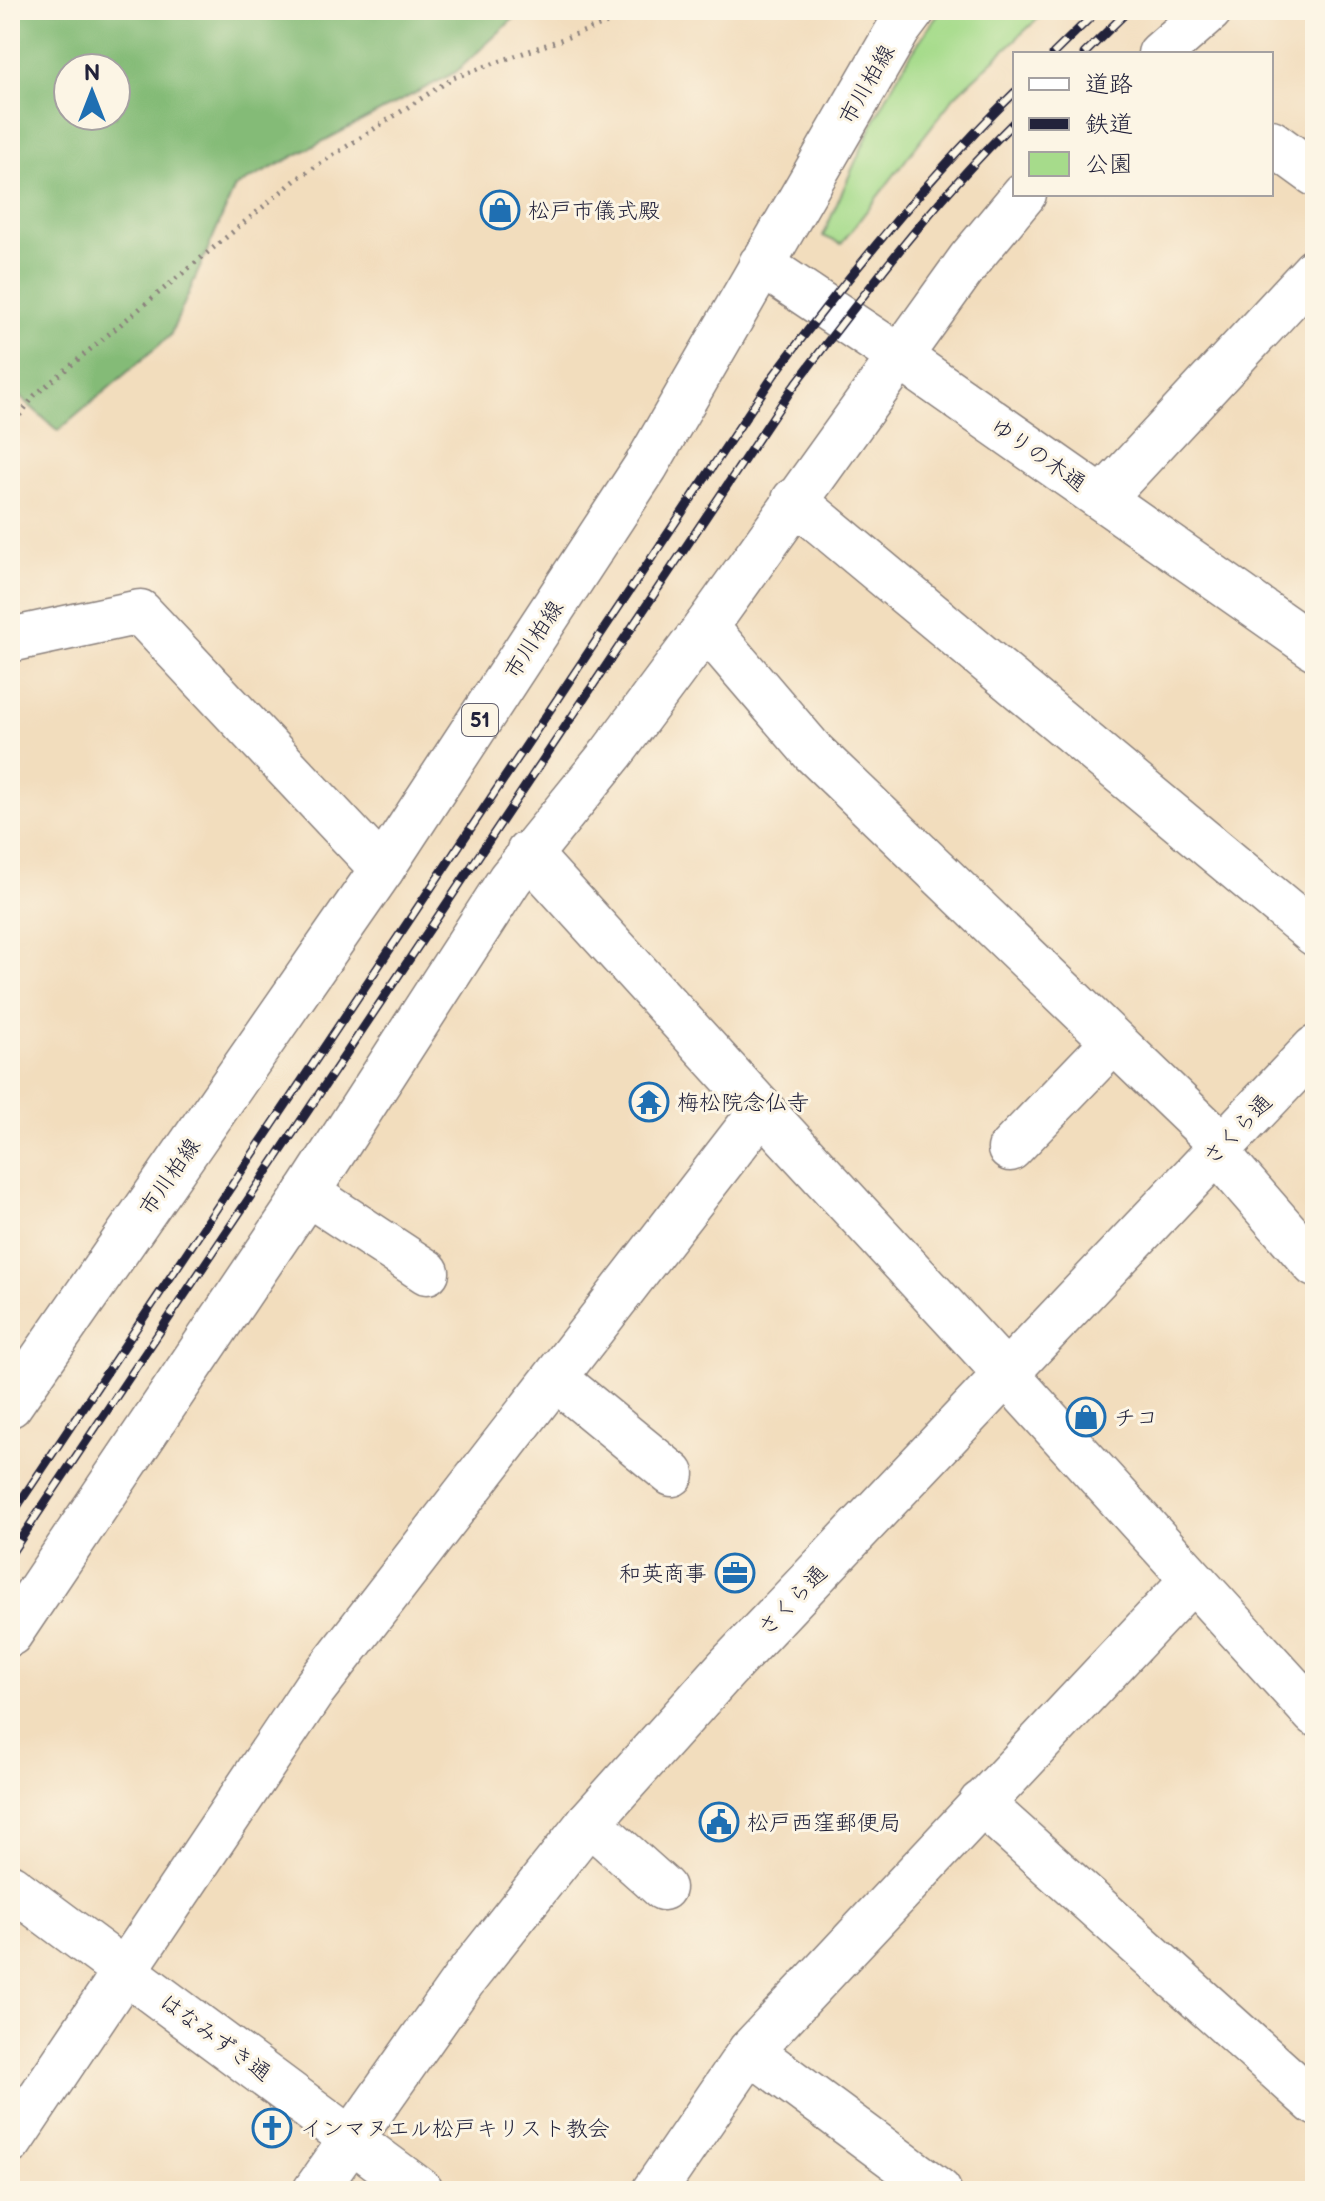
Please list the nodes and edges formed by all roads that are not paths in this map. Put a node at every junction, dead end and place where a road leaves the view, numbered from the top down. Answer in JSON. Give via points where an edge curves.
{"nodes":[{"id":1,"x":913,"y":10,"type":"edge"},
{"id":2,"x":1210,"y":10,"type":"edge"},
{"id":3,"x":1162,"y":52,"type":"edge"},
{"id":4,"x":1273,"y":143,"type":"edge"},
{"id":5,"x":1315,"y":174,"type":"edge"},
{"id":6,"x":1022,"y":196,"type":"edge"},
{"id":7,"x":761,"y":264,"type":"junction"},
{"id":8,"x":1315,"y":270,"type":"edge"},
{"id":9,"x":900,"y":357,"type":"junction"},
{"id":10,"x":1103,"y":498,"type":"junction"},
{"id":11,"x":794,"y":500,"type":"junction"},
{"id":12,"x":706,"y":627,"type":"junction"},
{"id":13,"x":10,"y":640,"type":"edge"},
{"id":14,"x":1315,"y":648,"type":"edge"},
{"id":15,"x":528,"y":853,"type":"junction"},
{"id":16,"x":382,"y":869,"type":"junction"},
{"id":17,"x":1315,"y":934,"type":"edge"},
{"id":18,"x":1113,"y":1042,"type":"junction"},
{"id":19,"x":1315,"y":1048,"type":"edge"},
{"id":20,"x":762,"y":1110,"type":"junction"},
{"id":21,"x":1219,"y":1148,"type":"junction"},
{"id":22,"x":1010,"y":1149,"type":"dead end"},
{"id":23,"x":307,"y":1193,"type":"junction"},
{"id":24,"x":1315,"y":1265,"type":"edge"},
{"id":25,"x":427,"y":1272,"type":"dead end"},
{"id":26,"x":1007,"y":1375,"type":"junction"},
{"id":27,"x":556,"y":1379,"type":"junction"},
{"id":28,"x":10,"y":1405,"type":"edge"},
{"id":29,"x":672,"y":1474,"type":"dead end"},
{"id":30,"x":1192,"y":1580,"type":"junction"},
{"id":31,"x":10,"y":1634,"type":"edge"},
{"id":32,"x":1315,"y":1714,"type":"edge"},
{"id":33,"x":981,"y":1803,"type":"junction"},
{"id":34,"x":589,"y":1822,"type":"junction"},
{"id":35,"x":10,"y":1886,"type":"edge"},
{"id":36,"x":663,"y":1888,"type":"dead end"},
{"id":37,"x":126,"y":1971,"type":"junction"},
{"id":38,"x":750,"y":2051,"type":"junction"},
{"id":39,"x":1315,"y":2103,"type":"edge"},
{"id":40,"x":351,"y":2138,"type":"junction"},
{"id":41,"x":10,"y":2142,"type":"edge"},
{"id":42,"x":315,"y":2191,"type":"edge"},
{"id":43,"x":421,"y":2191,"type":"edge"},
{"id":44,"x":654,"y":2191,"type":"edge"},
{"id":45,"x":939,"y":2191,"type":"edge"}],
"edges":[{"from":1,"to":7,"type":"street","name":"市川柏線","number":"51"},
{"from":2,"to":3,"type":"street"},
{"from":4,"to":5,"type":"street"},
{"from":6,"to":9,"type":"street"},
{"from":7,"to":9,"type":"street","name":"ゆりの木通"},
{"from":7,"to":16,"type":"street","name":"市川柏線","number":"51","via":[[646,466]]},
{"from":8,"to":10,"type":"street"},
{"from":9,"to":10,"type":"street","name":"ゆりの木通"},
{"from":9,"to":11,"type":"street"},
{"from":10,"to":14,"type":"street","name":"ゆりの木通"},
{"from":11,"to":12,"type":"street"},
{"from":11,"to":17,"type":"street"},
{"from":12,"to":15,"type":"street","via":[[612,753]]},
{"from":12,"to":18,"type":"street","via":[[813,752]]},
{"from":13,"to":16,"type":"street","via":[[140,612]]},
{"from":15,"to":20,"type":"street"},
{"from":15,"to":23,"type":"street"},
{"from":16,"to":28,"type":"street","name":"市川柏線","number":"51"},
{"from":18,"to":21,"type":"street"},
{"from":18,"to":22,"type":"street"},
{"from":19,"to":21,"type":"street","name":"さくら通"},
{"from":20,"to":26,"type":"street"},
{"from":20,"to":27,"type":"street"},
{"from":21,"to":24,"type":"street"},
{"from":21,"to":26,"type":"street","name":"さくら通"},
{"from":23,"to":25,"type":"street"},
{"from":23,"to":31,"type":"street"},
{"from":26,"to":30,"type":"street"},
{"from":26,"to":34,"type":"street","name":"さくら通","via":[[726,1669]]},
{"from":27,"to":29,"type":"street"},
{"from":27,"to":37,"type":"street","via":[[314,1689]]},
{"from":30,"to":32,"type":"street"},
{"from":30,"to":33,"type":"street"},
{"from":33,"to":38,"type":"street"},
{"from":33,"to":39,"type":"street"},
{"from":34,"to":36,"type":"street"},
{"from":34,"to":40,"type":"street","name":"さくら通","via":[[463,1981]]},
{"from":35,"to":37,"type":"street","name":"はなみずき通"},
{"from":37,"to":40,"type":"street","name":"はなみずき通"},
{"from":37,"to":41,"type":"street"},
{"from":38,"to":44,"type":"street"},
{"from":38,"to":45,"type":"street"},
{"from":40,"to":42,"type":"street","name":"さくら通"},
{"from":40,"to":43,"type":"street","name":"はなみずき通"}]}
